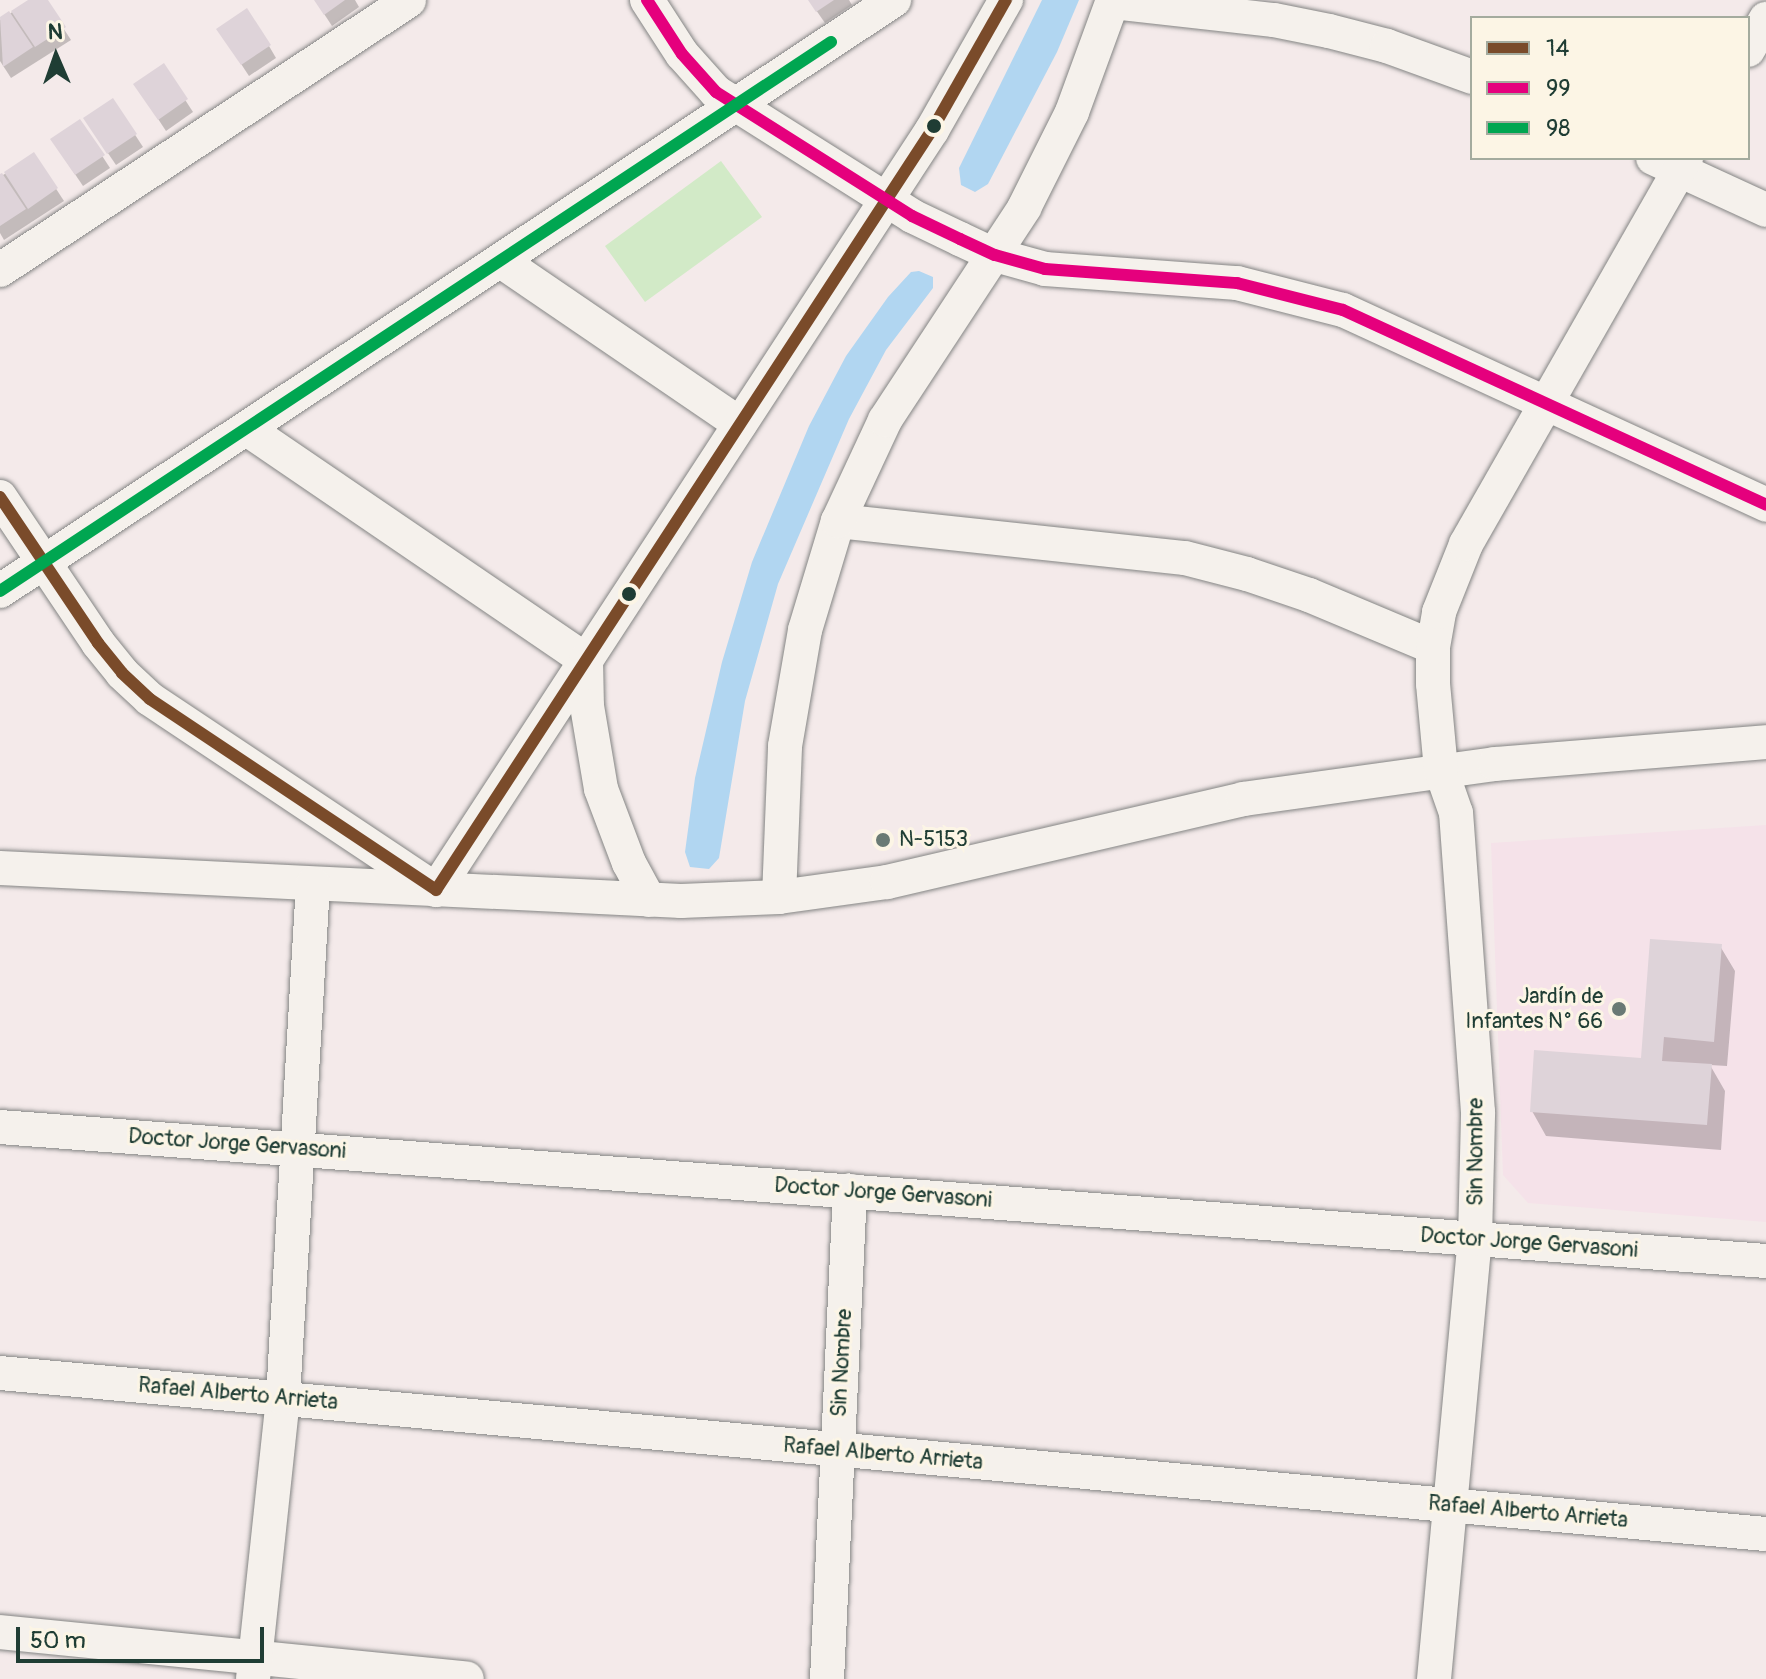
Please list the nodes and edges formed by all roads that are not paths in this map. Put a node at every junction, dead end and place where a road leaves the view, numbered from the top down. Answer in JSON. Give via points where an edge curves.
{"nodes":[{"id":1,"x":409,"y":0,"type":"edge"},
{"id":2,"x":647,"y":0,"type":"edge"},
{"id":3,"x":894,"y":0,"type":"edge"},
{"id":4,"x":1006,"y":0,"type":"edge"},
{"id":5,"x":1113,"y":1,"type":"edge"},
{"id":6,"x":1766,"y":19,"type":"edge"},
{"id":7,"x":1750,"y":47,"type":"edge"},
{"id":8,"x":1470,"y":76,"type":"edge"},
{"id":9,"x":735,"y":106,"type":"junction"},
{"id":10,"x":1673,"y":162,"type":"edge"},
{"id":11,"x":886,"y":201,"type":"junction"},
{"id":12,"x":1766,"y":210,"type":"edge"},
{"id":13,"x":995,"y":255,"type":"junction"},
{"id":14,"x":501,"y":261,"type":"junction"},
{"id":15,"x":0,"y":270,"type":"edge"},
{"id":16,"x":1547,"y":403,"type":"junction"},
{"id":17,"x":740,"y":424,"type":"junction"},
{"id":18,"x":247,"y":429,"type":"junction"},
{"id":19,"x":0,"y":497,"type":"edge"},
{"id":20,"x":1766,"y":505,"type":"edge"},
{"id":21,"x":838,"y":521,"type":"junction"},
{"id":22,"x":45,"y":563,"type":"junction"},
{"id":23,"x":0,"y":591,"type":"edge"},
{"id":24,"x":1433,"y":647,"type":"junction"},
{"id":25,"x":586,"y":660,"type":"junction"},
{"id":26,"x":1766,"y":742,"type":"edge"},
{"id":27,"x":1441,"y":770,"type":"junction"},
{"id":28,"x":0,"y":868,"type":"edge"},
{"id":29,"x":313,"y":884,"type":"junction"},
{"id":30,"x":436,"y":890,"type":"junction"},
{"id":31,"x":779,"y":897,"type":"junction"},
{"id":32,"x":649,"y":900,"type":"junction"},
{"id":33,"x":0,"y":1127,"type":"edge"},
{"id":34,"x":297,"y":1148,"type":"junction"},
{"id":35,"x":850,"y":1191,"type":"junction"},
{"id":36,"x":1475,"y":1239,"type":"junction"},
{"id":37,"x":1766,"y":1261,"type":"edge"},
{"id":38,"x":0,"y":1373,"type":"edge"},
{"id":39,"x":283,"y":1398,"type":"junction"},
{"id":40,"x":837,"y":1450,"type":"junction"},
{"id":41,"x":1450,"y":1505,"type":"junction"},
{"id":42,"x":1766,"y":1534,"type":"edge"},
{"id":43,"x":0,"y":1632,"type":"edge"},
{"id":44,"x":255,"y":1668,"type":"edge"},
{"id":45,"x":467,"y":1679,"type":"edge"},
{"id":46,"x":827,"y":1679,"type":"edge"},
{"id":47,"x":1434,"y":1679,"type":"edge"}],
"edges":[{"from":1,"to":15,"type":"street"},
{"from":2,"to":9,"type":"street","via":[[698,75]]},
{"from":3,"to":9,"type":"street"},
{"from":4,"to":11,"type":"street"},
{"from":5,"to":8,"type":"street","via":[[1329,31]]},
{"from":5,"to":13,"type":"street","via":[[1072,112]]},
{"from":6,"to":7,"type":"street"},
{"from":9,"to":11,"type":"street"},
{"from":9,"to":14,"type":"street"},
{"from":10,"to":12,"type":"street"},
{"from":10,"to":16,"type":"street","name":"Sin Nombre"},
{"from":11,"to":13,"type":"street"},
{"from":11,"to":17,"type":"street"},
{"from":13,"to":16,"type":"street","via":[[1045,269],[1183,277],[1290,294],[1392,330]]},
{"from":13,"to":21,"type":"street","via":[[885,420]]},
{"from":14,"to":17,"type":"street"},
{"from":14,"to":18,"type":"street"},
{"from":16,"to":20,"type":"street"},
{"from":16,"to":24,"type":"street","name":"Sin Nombre","via":[[1451,575]]},
{"from":17,"to":25,"type":"street"},
{"from":18,"to":22,"type":"street"},
{"from":18,"to":25,"type":"street"},
{"from":19,"to":22,"type":"street"},
{"from":21,"to":24,"type":"street","via":[[1185,558],[1309,595]]},
{"from":21,"to":31,"type":"street","via":[[805,630],[787,732]]},
{"from":22,"to":23,"type":"street"},
{"from":22,"to":30,"type":"street","via":[[98,643],[150,699]]},
{"from":24,"to":27,"type":"street","name":"Sin Nombre"},
{"from":25,"to":30,"type":"street"},
{"from":25,"to":32,"type":"street","via":[[587,706],[601,789]]},
{"from":26,"to":27,"type":"street"},
{"from":27,"to":31,"type":"street","via":[[1231,802],[887,882]]},
{"from":27,"to":36,"type":"street","name":"Sin Nombre","via":[[1456,813],[1478,1112]]},
{"from":28,"to":29,"type":"street"},
{"from":29,"to":30,"type":"street"},
{"from":29,"to":34,"type":"street"},
{"from":30,"to":32,"type":"street"},
{"from":31,"to":32,"type":"street"},
{"from":33,"to":34,"type":"street","name":"Doctor Jorge Gervasoni"},
{"from":34,"to":35,"type":"street","name":"Doctor Jorge Gervasoni"},
{"from":34,"to":39,"type":"street"},
{"from":35,"to":36,"type":"street","name":"Doctor Jorge Gervasoni"},
{"from":35,"to":40,"type":"street","name":"Sin Nombre"},
{"from":36,"to":37,"type":"street","name":"Doctor Jorge Gervasoni"},
{"from":36,"to":41,"type":"street","name":"Sin Nombre"},
{"from":38,"to":39,"type":"street","name":"Rafael Alberto Arrieta"},
{"from":39,"to":40,"type":"street","name":"Rafael Alberto Arrieta"},
{"from":39,"to":44,"type":"street"},
{"from":40,"to":41,"type":"street","name":"Rafael Alberto Arrieta"},
{"from":40,"to":46,"type":"street","name":"Sin Nombre"},
{"from":41,"to":42,"type":"street","name":"Rafael Alberto Arrieta"},
{"from":41,"to":47,"type":"street","name":"Sin Nombre"},
{"from":43,"to":44,"type":"street"},
{"from":44,"to":45,"type":"street"}]}
